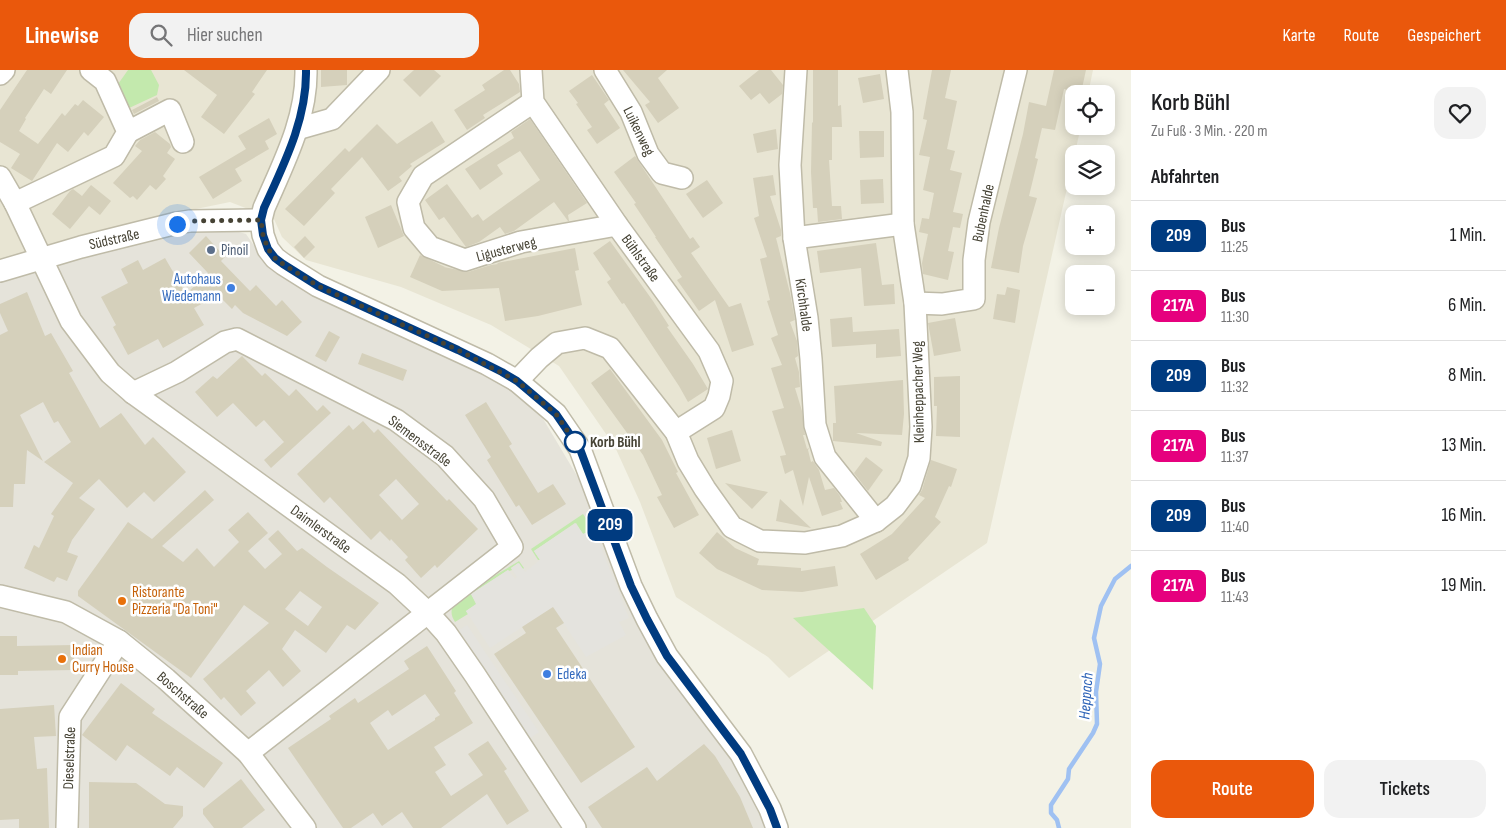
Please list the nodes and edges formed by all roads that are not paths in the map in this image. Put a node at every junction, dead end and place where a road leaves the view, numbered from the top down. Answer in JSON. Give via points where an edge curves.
{"nodes":[{"id":1,"x":4,"y":70,"type":"edge"},
{"id":2,"x":92,"y":70,"type":"edge"},
{"id":3,"x":306,"y":70,"type":"edge"},
{"id":4,"x":379,"y":70,"type":"edge"},
{"id":5,"x":531,"y":70,"type":"edge"},
{"id":6,"x":605,"y":70,"type":"edge"},
{"id":7,"x":796,"y":70,"type":"edge"},
{"id":8,"x":897,"y":70,"type":"edge"},
{"id":9,"x":1016,"y":70,"type":"edge"},
{"id":10,"x":0,"y":74,"type":"edge"},
{"id":11,"x":533,"y":102,"type":"junction"},
{"id":12,"x":298,"y":129,"type":"junction"},
{"id":13,"x":128,"y":132,"type":"junction"},
{"id":14,"x":183,"y":142,"type":"dead end"},
{"id":15,"x":0,"y":177,"type":"edge"},
{"id":16,"x":682,"y":178,"type":"dead end"},
{"id":17,"x":15,"y":203,"type":"junction"},
{"id":18,"x":261,"y":220,"type":"junction"},
{"id":19,"x":903,"y":224,"type":"junction"},
{"id":20,"x":617,"y":226,"type":"junction"},
{"id":21,"x":794,"y":238,"type":"junction"},
{"id":22,"x":40,"y":259,"type":"junction"},
{"id":23,"x":0,"y":271,"type":"edge"},
{"id":24,"x":915,"y":303,"type":"junction"},
{"id":25,"x":517,"y":381,"type":"junction"},
{"id":26,"x":133,"y":393,"type":"junction"},
{"id":27,"x":676,"y":432,"type":"junction"},
{"id":28,"x":876,"y":521,"type":"junction"},
{"id":29,"x":0,"y":596,"type":"edge"},
{"id":30,"x":428,"y":612,"type":"junction"},
{"id":31,"x":119,"y":641,"type":"junction"},
{"id":32,"x":248,"y":753,"type":"junction"},
{"id":33,"x":67,"y":828,"type":"edge"},
{"id":34,"x":305,"y":828,"type":"edge"},
{"id":35,"x":575,"y":828,"type":"edge"},
{"id":36,"x":777,"y":828,"type":"edge"}],
"edges":[{"from":1,"to":10,"type":"street"},
{"from":2,"to":13,"type":"street","via":[[104,81]]},
{"from":3,"to":12,"type":"street","via":[[307,89]]},
{"from":4,"to":12,"type":"street","via":[[332,119]]},
{"from":5,"to":11,"type":"street"},
{"from":6,"to":16,"type":"street","name":"Luikenweg","via":[[631,112],[648,154],[662,173]]},
{"from":7,"to":21,"type":"street","name":"Kirchhalde","via":[[790,165]]},
{"from":8,"to":19,"type":"street","name":"Kleinheppacher Weg","via":[[902,112]]},
{"from":9,"to":24,"type":"street","name":"Bubenhalde","via":[[980,222],[974,260],[974,299],[942,304]]},
{"from":11,"to":20,"type":"street","name":"Bühlstraße"},
{"from":11,"to":20,"type":"street","name":"Ligusterweg","via":[[423,176],[408,202],[414,228],[430,247],[464,260],[521,242]]},
{"from":12,"to":18,"type":"street"},
{"from":13,"to":14,"type":"street","via":[[170,110]]},
{"from":13,"to":17,"type":"street","via":[[114,156]]},
{"from":15,"to":17,"type":"street","name":"Daimlerstraße"},
{"from":17,"to":22,"type":"street","name":"Daimlerstraße"},
{"from":18,"to":22,"type":"street","name":"Südstraße","via":[[190,221]]},
{"from":18,"to":25,"type":"street","via":[[268,249],[275,258],[318,286],[458,350]]},
{"from":19,"to":21,"type":"street"},
{"from":19,"to":24,"type":"street","name":"Kleinheppacher Weg"},
{"from":20,"to":27,"type":"street","name":"Bühlstraße","via":[[709,351],[722,382],[714,408]]},
{"from":21,"to":28,"type":"street","name":"Kirchhalde","via":[[810,351],[814,425],[825,458]]},
{"from":22,"to":23,"type":"street","name":"Südstraße"},
{"from":22,"to":26,"type":"street","name":"Daimlerstraße","via":[[70,321],[110,373]]},
{"from":24,"to":28,"type":"street","name":"Kleinheppacher Weg","via":[[921,426],[919,458],[910,486],[895,506]]},
{"from":25,"to":27,"type":"street","name":"Kleinheppacher Weg","via":[[557,343],[586,338],[610,348]]},
{"from":25,"to":36,"type":"street","via":[[556,414],[580,449],[631,586],[647,619],[667,656],[741,754]]},
{"from":26,"to":30,"type":"street","name":"Daimlerstraße","via":[[396,584]]},
{"from":26,"to":30,"type":"street","name":"Siemensstraße","via":[[177,372],[225,342],[238,339],[396,420],[445,456],[484,499],[512,548]]},
{"from":27,"to":28,"type":"street","name":"Kleinheppacher Weg","via":[[688,461],[732,527],[760,541],[805,543],[842,536]]},
{"from":29,"to":31,"type":"street","name":"Boschstraße","via":[[66,612]]},
{"from":30,"to":32,"type":"street","name":"Siemensstraße"},
{"from":30,"to":35,"type":"street","name":"Daimlerstraße","via":[[475,675]]},
{"from":31,"to":32,"type":"street","name":"Boschstraße"},
{"from":31,"to":33,"type":"street","name":"Dieselstraße","via":[[70,717]]},
{"from":32,"to":34,"type":"street","name":"Boschstraße"}]}
